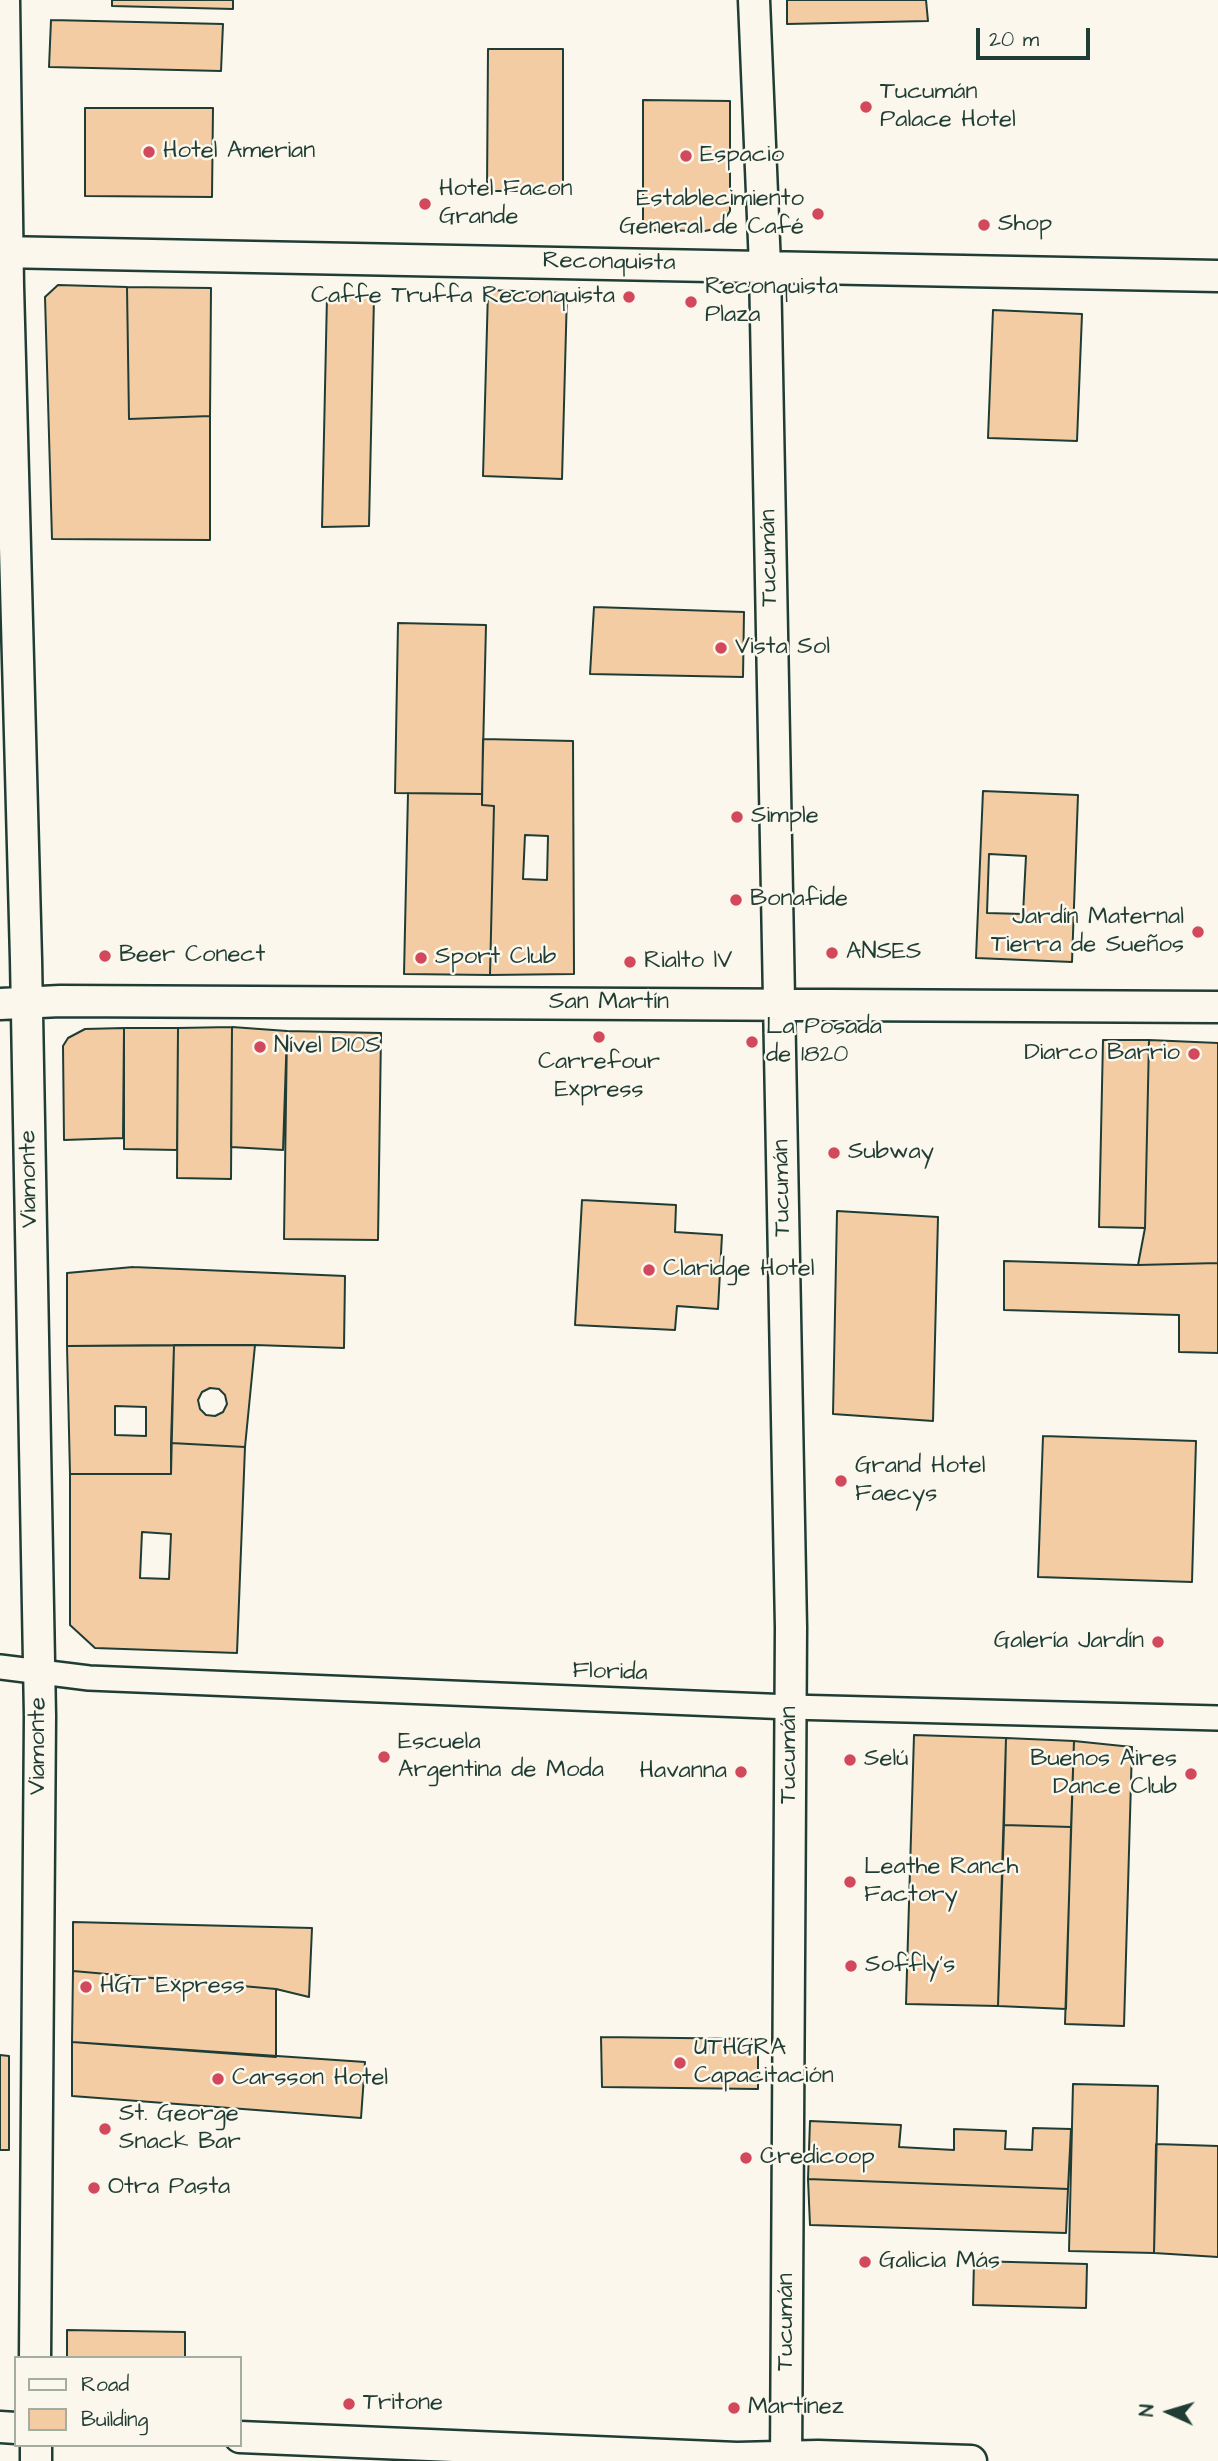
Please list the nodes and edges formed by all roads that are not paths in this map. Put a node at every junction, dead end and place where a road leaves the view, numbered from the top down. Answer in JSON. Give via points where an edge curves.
{"nodes":[{"id":1,"x":4,"y":0,"type":"edge"},
{"id":2,"x":754,"y":0,"type":"edge"},
{"id":3,"x":4,"y":252,"type":"edge"},
{"id":4,"x":765,"y":266,"type":"junction"},
{"id":5,"x":1218,"y":276,"type":"edge"},
{"id":6,"x":14,"y":1003,"type":"edge"},
{"id":7,"x":779,"y":1004,"type":"junction"},
{"id":8,"x":1218,"y":1007,"type":"edge"},
{"id":9,"x":0,"y":1667,"type":"edge"},
{"id":10,"x":39,"y":1673,"type":"junction"},
{"id":11,"x":790,"y":1707,"type":"junction"},
{"id":12,"x":1218,"y":1718,"type":"edge"},
{"id":13,"x":35,"y":2356,"type":"edge"},
{"id":14,"x":242,"y":2437,"type":"edge"},
{"id":15,"x":786,"y":2459,"type":"edge"},
{"id":16,"x":971,"y":2461,"type":"edge"}],
"edges":[{"from":1,"to":3,"type":"street","name":"Viamonte"},
{"from":2,"to":4,"type":"street","name":"Tucumán"},
{"from":3,"to":4,"type":"street","name":"Reconquista"},
{"from":3,"to":6,"type":"street","name":"Viamonte"},
{"from":4,"to":5,"type":"street","name":"Reconquista"},
{"from":4,"to":7,"type":"street","name":"Tucumán"},
{"from":6,"to":7,"type":"street","name":"San Martín"},
{"from":6,"to":10,"type":"street","name":"Viamonte"},
{"from":7,"to":8,"type":"street","name":"San Martín"},
{"from":7,"to":11,"type":"street","name":"Tucumán"},
{"from":9,"to":10,"type":"street","name":"Florida"},
{"from":10,"to":11,"type":"street","name":"Florida"},
{"from":10,"to":13,"type":"street","name":"Viamonte"},
{"from":11,"to":12,"type":"street","name":"Florida"},
{"from":11,"to":15,"type":"street","name":"Tucumán"},
{"from":14,"to":15,"type":"street"},
{"from":15,"to":16,"type":"street"}]}
